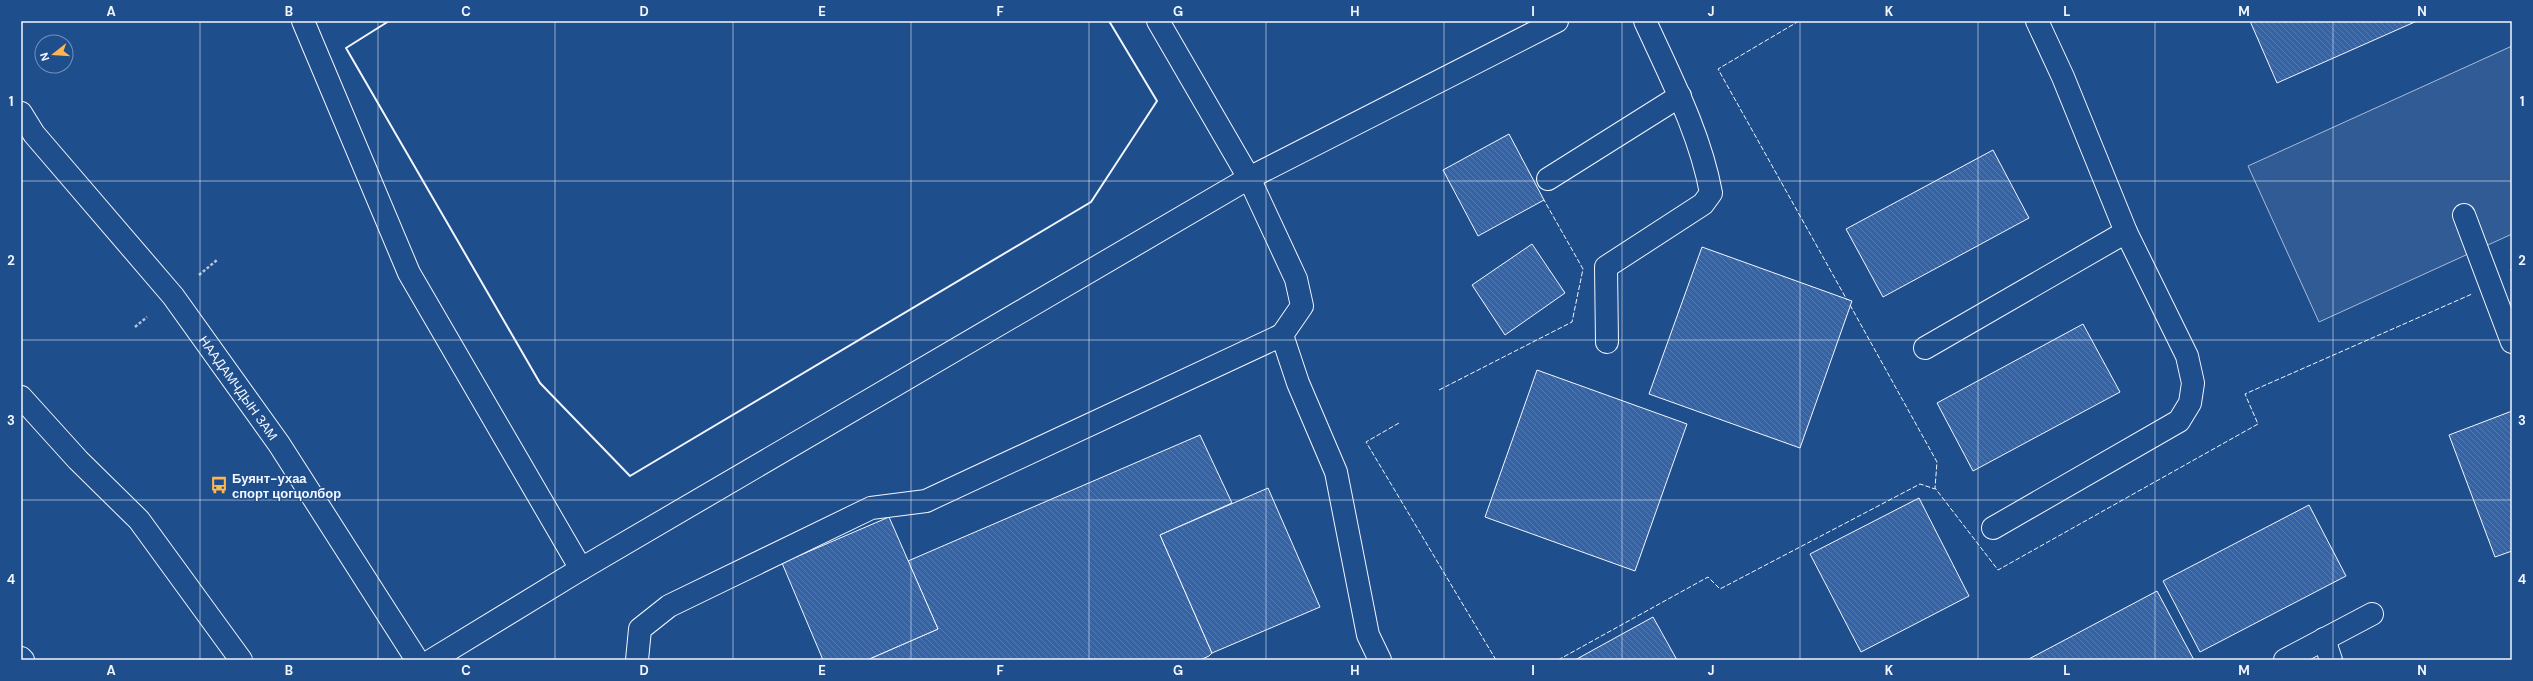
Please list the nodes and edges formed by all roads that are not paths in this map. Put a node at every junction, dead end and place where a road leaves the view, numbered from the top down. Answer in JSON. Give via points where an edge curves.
{"nodes":[{"id":1,"x":303,"y":21,"type":"edge"},
{"id":2,"x":1158,"y":21,"type":"edge"},
{"id":3,"x":1557,"y":21,"type":"edge"},
{"id":4,"x":1645,"y":21,"type":"edge"},
{"id":5,"x":2037,"y":21,"type":"edge"},
{"id":6,"x":1680,"y":96,"type":"junction"},
{"id":7,"x":21,"y":113,"type":"edge"},
{"id":8,"x":27,"y":130,"type":"edge"},
{"id":9,"x":1249,"y":178,"type":"junction"},
{"id":10,"x":1548,"y":179,"type":"dead end"},
{"id":11,"x":2464,"y":215,"type":"dead end"},
{"id":12,"x":2126,"y":232,"type":"junction"},
{"id":13,"x":1282,"y":335,"type":"junction"},
{"id":14,"x":1607,"y":342,"type":"dead end"},
{"id":15,"x":2512,"y":342,"type":"edge"},
{"id":16,"x":1925,"y":348,"type":"dead end"},
{"id":17,"x":21,"y":397,"type":"edge"},
{"id":18,"x":1993,"y":528,"type":"dead end"},
{"id":19,"x":581,"y":569,"type":"junction"},
{"id":20,"x":2372,"y":614,"type":"dead end"},
{"id":21,"x":1368,"y":634,"type":"junction"},
{"id":22,"x":2324,"y":640,"type":"junction"},
{"id":23,"x":241,"y":660,"type":"edge"},
{"id":24,"x":417,"y":660,"type":"edge"},
{"id":25,"x":432,"y":660,"type":"edge"},
{"id":26,"x":637,"y":660,"type":"edge"},
{"id":27,"x":1367,"y":660,"type":"edge"},
{"id":28,"x":1380,"y":660,"type":"edge"},
{"id":29,"x":2285,"y":660,"type":"edge"},
{"id":30,"x":2331,"y":660,"type":"edge"}],
"edges":[{"from":1,"to":19,"type":"street","via":[[409,273]]},
{"from":2,"to":9,"type":"street"},
{"from":3,"to":9,"type":"street"},
{"from":4,"to":6,"type":"street"},
{"from":5,"to":12,"type":"street","via":[[2063,77]]},
{"from":6,"to":10,"type":"street"},
{"from":6,"to":14,"type":"street","via":[[1707,169],[1711,193],[1703,204],[1606,267]]},
{"from":7,"to":8,"type":"street","name":"НААДАМЧДЫН ЗАМ"},
{"from":8,"to":24,"type":"street","name":"НААДАМЧДЫН ЗАМ","via":[[173,296],[279,444]]},
{"from":9,"to":13,"type":"street","via":[[1296,279],[1302,306]]},
{"from":9,"to":19,"type":"street"},
{"from":11,"to":15,"type":"street"},
{"from":12,"to":16,"type":"street"},
{"from":12,"to":18,"type":"street","via":[[2187,356],[2193,383],[2190,403],[2179,421]]},
{"from":13,"to":21,"type":"street","via":[[1298,383],[1336,472]]},
{"from":13,"to":26,"type":"street","via":[[926,501],[871,508],[669,606],[640,630]]},
{"from":17,"to":23,"type":"street","via":[[78,460],[139,520]]},
{"from":19,"to":25,"type":"street"},
{"from":20,"to":22,"type":"street"},
{"from":21,"to":27,"type":"street"},
{"from":21,"to":28,"type":"street"},
{"from":22,"to":29,"type":"street"},
{"from":22,"to":30,"type":"street"}]}
